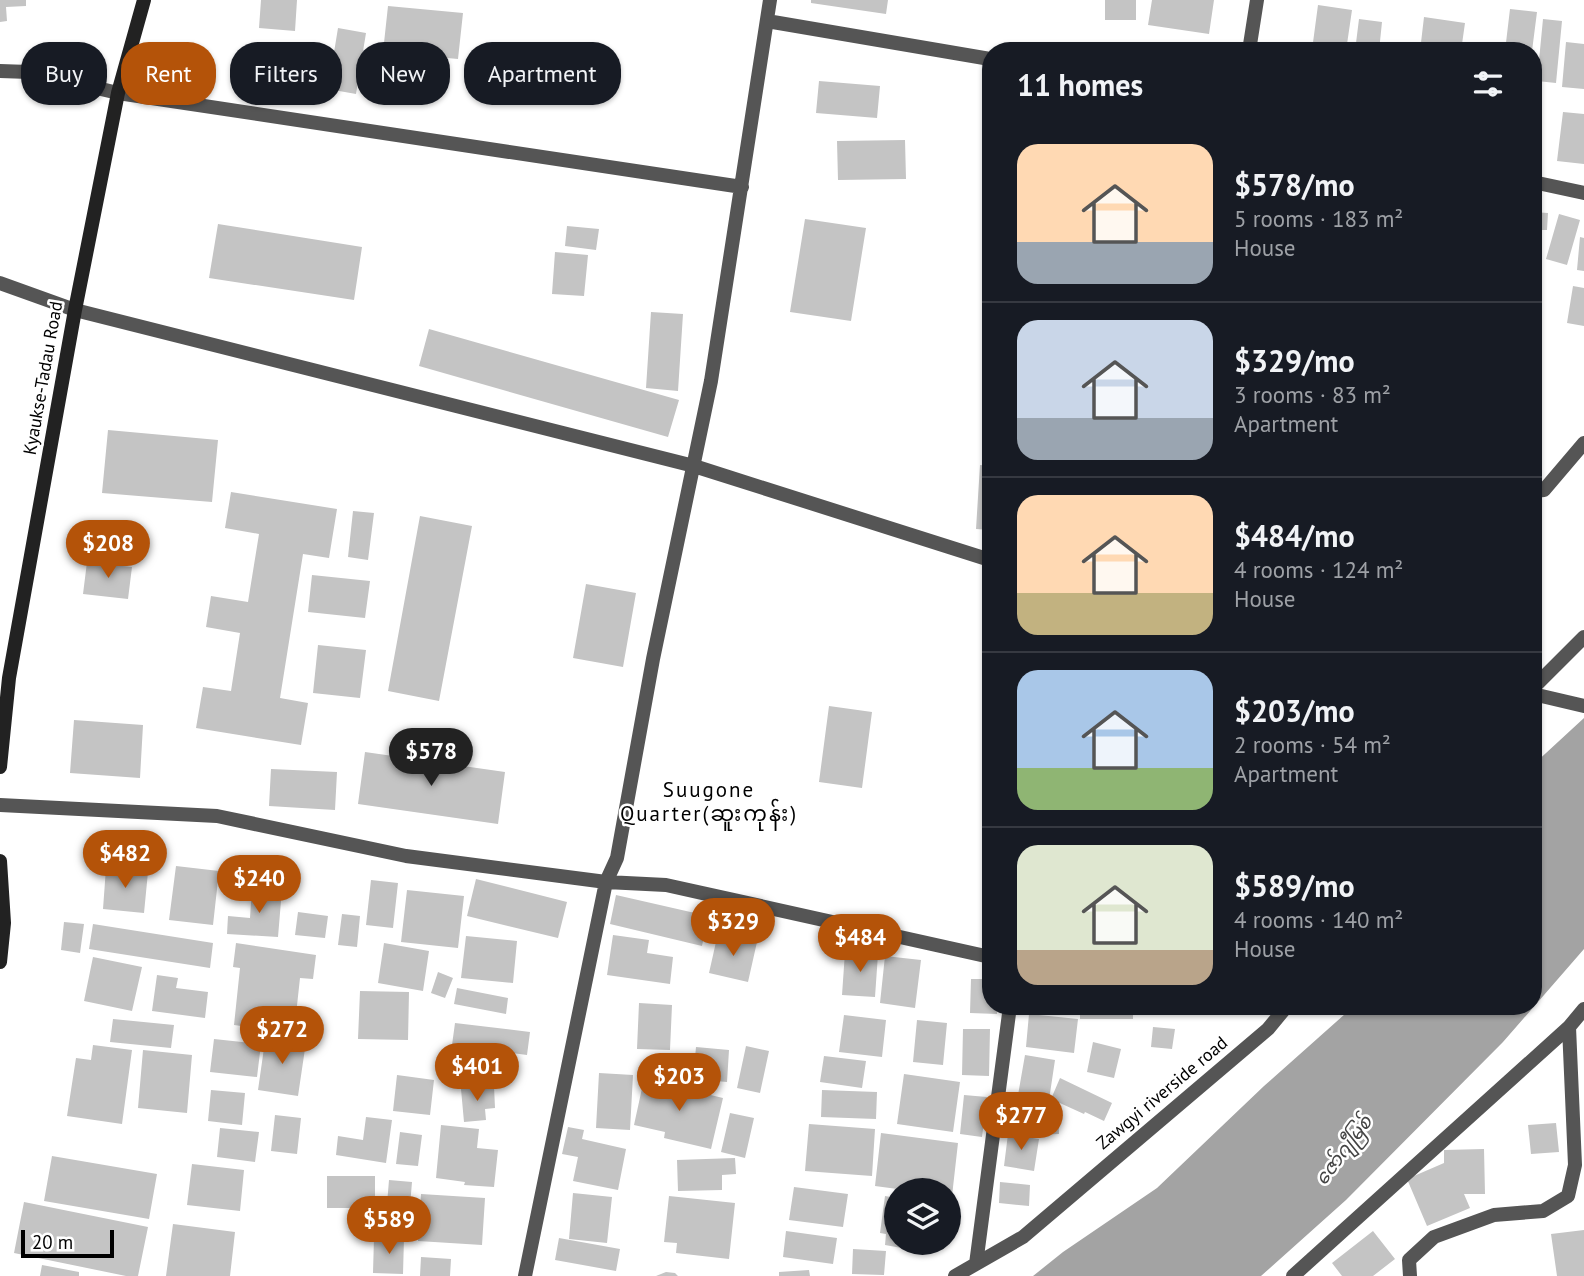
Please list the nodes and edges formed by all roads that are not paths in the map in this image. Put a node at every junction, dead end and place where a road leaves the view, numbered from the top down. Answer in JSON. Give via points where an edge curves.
{"nodes":[{"id":1,"x":145,"y":0,"type":"edge"},
{"id":2,"x":770,"y":0,"type":"edge"},
{"id":3,"x":1257,"y":0,"type":"edge"},
{"id":4,"x":767,"y":21,"type":"junction"},
{"id":5,"x":1250,"y":42,"type":"edge"},
{"id":6,"x":982,"y":58,"type":"edge"},
{"id":7,"x":0,"y":71,"type":"edge"},
{"id":8,"x":118,"y":93,"type":"junction"},
{"id":9,"x":1542,"y":184,"type":"edge"},
{"id":10,"x":742,"y":187,"type":"junction"},
{"id":11,"x":1584,"y":193,"type":"edge"},
{"id":12,"x":0,"y":283,"type":"edge"},
{"id":13,"x":75,"y":310,"type":"junction"},
{"id":14,"x":1584,"y":443,"type":"edge"},
{"id":15,"x":694,"y":466,"type":"junction"},
{"id":16,"x":1542,"y":490,"type":"edge"},
{"id":17,"x":982,"y":557,"type":"edge"},
{"id":18,"x":1584,"y":637,"type":"edge"},
{"id":19,"x":1542,"y":679,"type":"edge"},
{"id":20,"x":1542,"y":696,"type":"edge"},
{"id":21,"x":1584,"y":706,"type":"edge"},
{"id":22,"x":0,"y":767,"type":"edge"},
{"id":23,"x":0,"y":805,"type":"edge"},
{"id":24,"x":0,"y":861,"type":"edge"},
{"id":25,"x":606,"y":882,"type":"junction"},
{"id":26,"x":982,"y":955,"type":"edge"},
{"id":27,"x":0,"y":962,"type":"edge"},
{"id":28,"x":1584,"y":1009,"type":"edge"},
{"id":29,"x":1009,"y":1015,"type":"edge"},
{"id":30,"x":1280,"y":1015,"type":"edge"},
{"id":31,"x":1569,"y":1027,"type":"junction"},
{"id":32,"x":976,"y":1264,"type":"junction"},
{"id":33,"x":525,"y":1276,"type":"edge"},
{"id":34,"x":955,"y":1276,"type":"edge"},
{"id":35,"x":1293,"y":1276,"type":"edge"},
{"id":36,"x":1410,"y":1276,"type":"edge"}],
"edges":[{"from":1,"to":8,"type":"main road","name":"Kyaukse-Tadau Road"},
{"from":2,"to":4,"type":"street"},
{"from":3,"to":5,"type":"street"},
{"from":4,"to":6,"type":"street"},
{"from":4,"to":10,"type":"street"},
{"from":7,"to":8,"type":"street","via":[[29,72]]},
{"from":8,"to":10,"type":"street"},
{"from":8,"to":13,"type":"main road","name":"Kyaukse-Tadau Road"},
{"from":9,"to":11,"type":"street"},
{"from":10,"to":15,"type":"street"},
{"from":12,"to":13,"type":"street"},
{"from":13,"to":15,"type":"street"},
{"from":13,"to":22,"type":"main road","name":"Kyaukse-Tadau Road","via":[[9,678]]},
{"from":14,"to":16,"type":"street"},
{"from":15,"to":17,"type":"street"},
{"from":15,"to":25,"type":"street","via":[[617,859]]},
{"from":18,"to":19,"type":"street"},
{"from":20,"to":21,"type":"street"},
{"from":23,"to":25,"type":"street","via":[[217,816],[406,856]]},
{"from":24,"to":27,"type":"main road","via":[[4,923]]},
{"from":25,"to":26,"type":"street","via":[[666,885]]},
{"from":25,"to":33,"type":"street"},
{"from":28,"to":31,"type":"street"},
{"from":29,"to":32,"type":"street"},
{"from":30,"to":32,"type":"street","name":"Zawgyi riverside road","via":[[1023,1237]]},
{"from":31,"to":35,"type":"street"},
{"from":31,"to":36,"type":"street","via":[[1575,1165],[1568,1196],[1543,1211],[1494,1215],[1434,1237],[1409,1260]]},
{"from":32,"to":34,"type":"street","name":"Zawgyi riverside road"}]}
